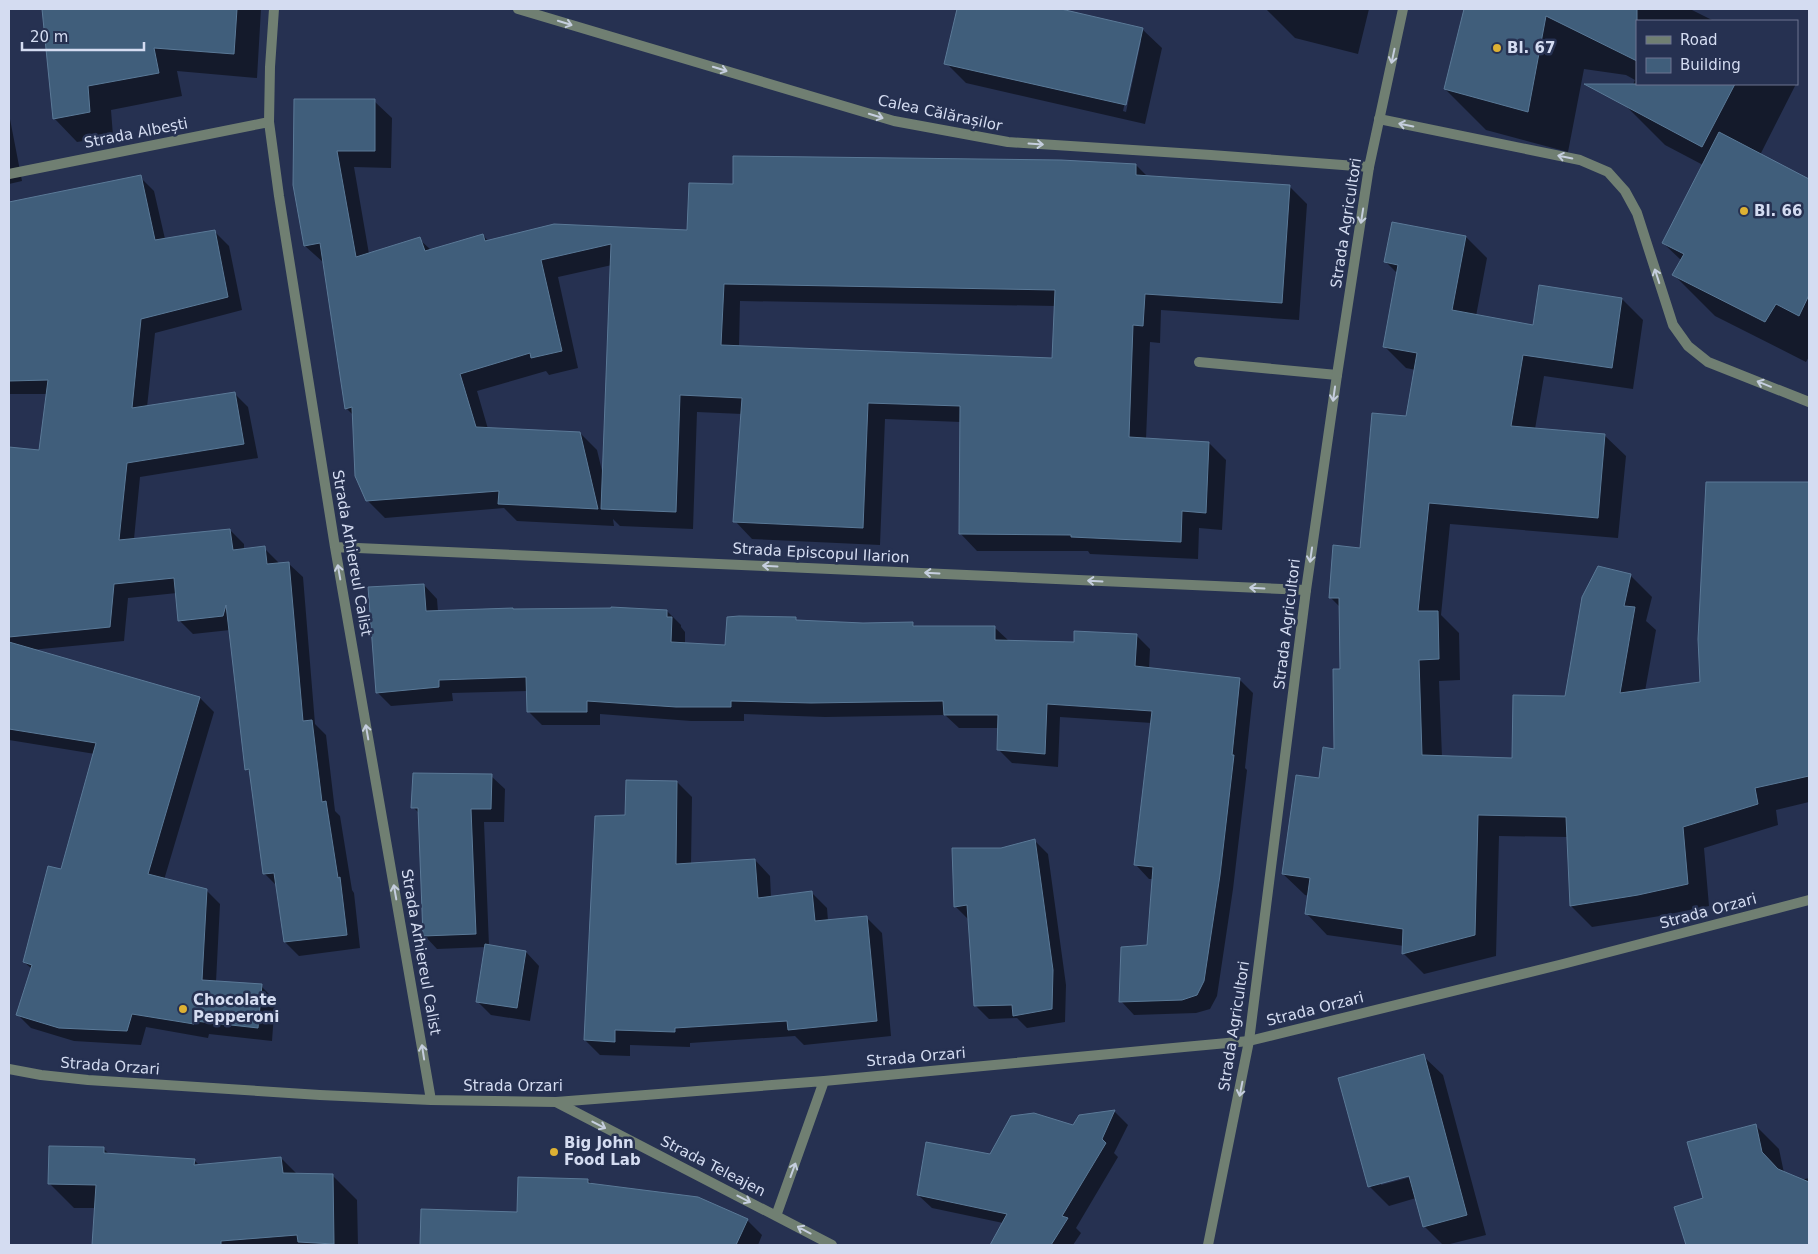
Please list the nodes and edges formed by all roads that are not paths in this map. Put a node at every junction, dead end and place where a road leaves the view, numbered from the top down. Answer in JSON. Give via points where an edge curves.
{"nodes":[{"id":1,"x":274,"y":9,"type":"edge"},
{"id":2,"x":518,"y":9,"type":"edge"},
{"id":3,"x":1403,"y":9,"type":"edge"},
{"id":4,"x":1379,"y":119,"type":"junction"},
{"id":5,"x":270,"y":122,"type":"junction"},
{"id":6,"x":1369,"y":167,"type":"junction"},
{"id":7,"x":9,"y":174,"type":"edge"},
{"id":8,"x":1200,"y":362,"type":"dead end"},
{"id":9,"x":1337,"y":376,"type":"junction"},
{"id":10,"x":1809,"y":402,"type":"edge"},
{"id":11,"x":334,"y":547,"type":"junction"},
{"id":12,"x":1306,"y":590,"type":"junction"},
{"id":13,"x":1809,"y":900,"type":"edge"},
{"id":14,"x":1249,"y":1041,"type":"junction"},
{"id":15,"x":9,"y":1069,"type":"edge"},
{"id":16,"x":824,"y":1081,"type":"junction"},
{"id":17,"x":431,"y":1100,"type":"junction"},
{"id":18,"x":556,"y":1102,"type":"junction"},
{"id":19,"x":776,"y":1216,"type":"junction"},
{"id":20,"x":832,"y":1245,"type":"edge"},
{"id":21,"x":1208,"y":1245,"type":"edge"}],
"edges":[{"from":1,"to":5,"type":"street","name":"Strada Arhiereul Calist"},
{"from":2,"to":6,"type":"street","name":"Calea Călărașilor","one_way":true,"via":[[894,121],[998,141]]},
{"from":3,"to":4,"type":"street","name":"Strada Agricultori","one_way":true},
{"from":4,"to":6,"type":"street","name":"Strada Agricultori"},
{"from":10,"to":4,"type":"street","one_way":true,"via":[[1708,362],[1688,346],[1673,325],[1637,213],[1625,191],[1608,172],[1580,160]]},
{"from":5,"to":7,"type":"street","name":"Strada Albești"},
{"from":5,"to":11,"type":"street","name":"Strada Arhiereul Calist","via":[[278,196]]},
{"from":6,"to":9,"type":"street","name":"Strada Agricultori","one_way":true},
{"from":8,"to":9,"type":"street"},
{"from":9,"to":12,"type":"street","name":"Strada Agricultori","one_way":true},
{"from":12,"to":11,"type":"street","name":"Strada Episcopul Ilarion","one_way":true},
{"from":17,"to":11,"type":"street","name":"Strada Arhiereul Calist","one_way":true},
{"from":12,"to":14,"type":"street","name":"Strada Agricultori"},
{"from":13,"to":14,"type":"street","name":"Strada Orzari"},
{"from":14,"to":16,"type":"street","name":"Strada Orzari"},
{"from":14,"to":21,"type":"street","name":"Strada Agricultori","one_way":true},
{"from":15,"to":17,"type":"street","name":"Strada Orzari","via":[[88,1080]]},
{"from":16,"to":18,"type":"street","name":"Strada Orzari"},
{"from":19,"to":16,"type":"street","name":"Strada Teleajen","one_way":true},
{"from":17,"to":18,"type":"street","name":"Strada Orzari"},
{"from":18,"to":19,"type":"street","name":"Strada Teleajen","one_way":true},
{"from":20,"to":19,"type":"street","name":"Strada Teleajen","one_way":true}]}
